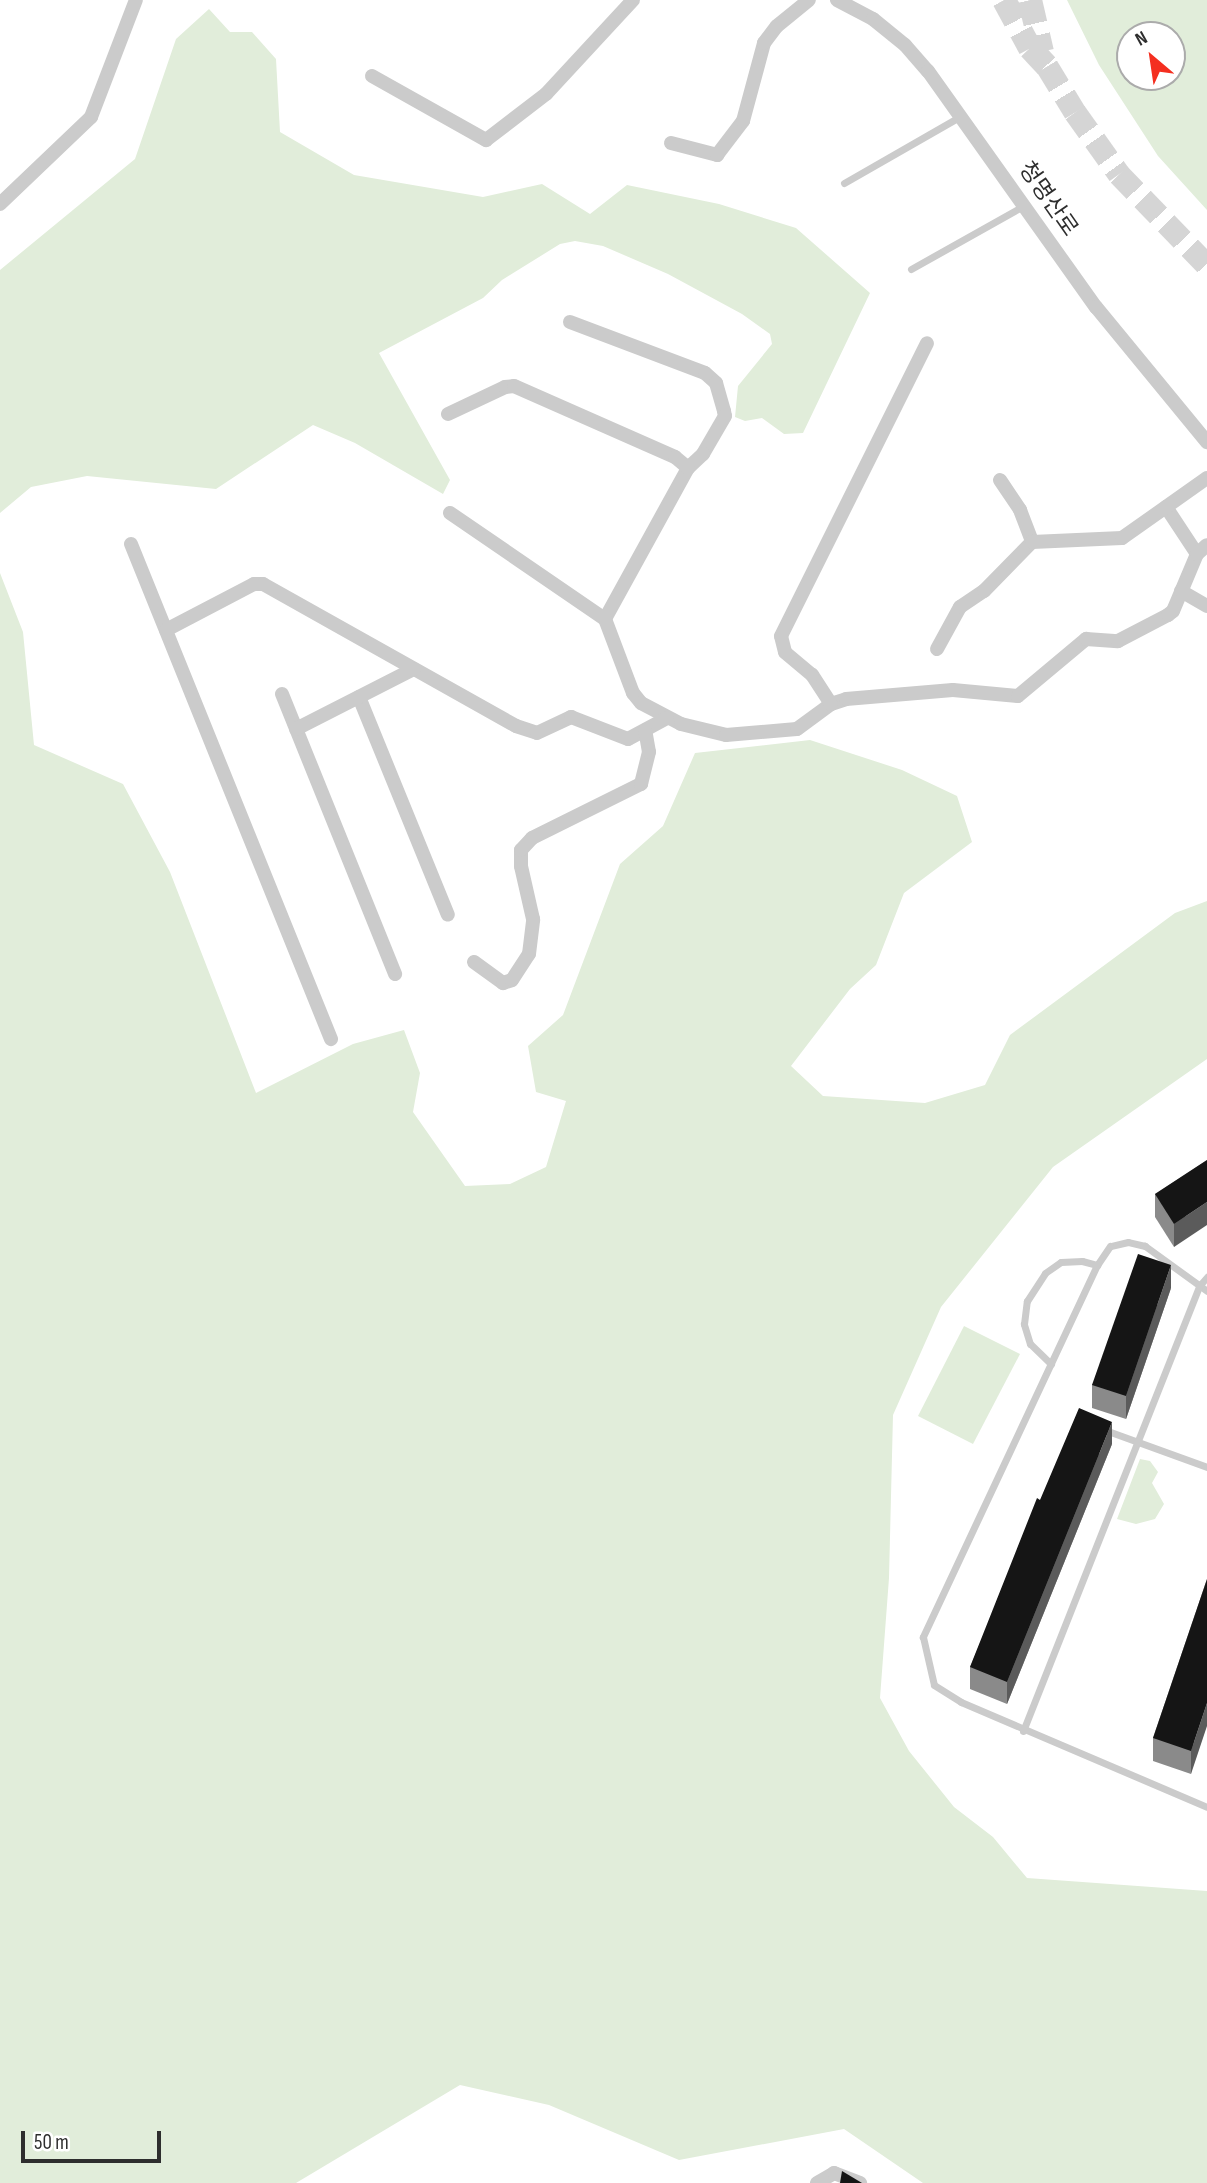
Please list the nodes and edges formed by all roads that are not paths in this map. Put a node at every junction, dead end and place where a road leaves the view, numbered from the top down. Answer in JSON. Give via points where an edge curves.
{"nodes":[{"id":1,"x":136,"y":0,"type":"edge"},
{"id":2,"x":633,"y":0,"type":"edge"},
{"id":3,"x":809,"y":0,"type":"edge"},
{"id":4,"x":838,"y":0,"type":"edge"},
{"id":5,"x":372,"y":76,"type":"dead end"},
{"id":6,"x":961,"y":116,"type":"junction"},
{"id":7,"x":671,"y":143,"type":"dead end"},
{"id":8,"x":844,"y":183,"type":"dead end"},
{"id":9,"x":0,"y":204,"type":"edge"},
{"id":10,"x":1025,"y":205,"type":"junction"},
{"id":11,"x":911,"y":269,"type":"dead end"},
{"id":12,"x":570,"y":322,"type":"dead end"},
{"id":13,"x":927,"y":343,"type":"dead end"},
{"id":14,"x":448,"y":414,"type":"dead end"},
{"id":15,"x":1207,"y":442,"type":"edge"},
{"id":16,"x":688,"y":468,"type":"junction"},
{"id":17,"x":1207,"y":478,"type":"edge"},
{"id":18,"x":1000,"y":480,"type":"dead end"},
{"id":19,"x":1166,"y":507,"type":"junction"},
{"id":20,"x":450,"y":513,"type":"dead end"},
{"id":21,"x":1032,"y":542,"type":"junction"},
{"id":22,"x":131,"y":544,"type":"dead end"},
{"id":23,"x":1202,"y":549,"type":"edge"},
{"id":24,"x":1181,"y":591,"type":"junction"},
{"id":25,"x":1207,"y":606,"type":"edge"},
{"id":26,"x":605,"y":619,"type":"junction"},
{"id":27,"x":166,"y":630,"type":"junction"},
{"id":28,"x":937,"y":649,"type":"dead end"},
{"id":29,"x":414,"y":669,"type":"junction"},
{"id":30,"x":282,"y":694,"type":"dead end"},
{"id":31,"x":359,"y":697,"type":"junction"},
{"id":32,"x":831,"y":704,"type":"junction"},
{"id":33,"x":667,"y":719,"type":"junction"},
{"id":34,"x":296,"y":729,"type":"junction"},
{"id":35,"x":645,"y":730,"type":"junction"},
{"id":36,"x":448,"y":915,"type":"dead end"},
{"id":37,"x":474,"y":962,"type":"dead end"},
{"id":38,"x":395,"y":974,"type":"dead end"},
{"id":39,"x":331,"y":1039,"type":"dead end"},
{"id":40,"x":1097,"y":1265,"type":"junction"},
{"id":41,"x":1207,"y":1277,"type":"edge"},
{"id":42,"x":1200,"y":1285,"type":"junction"},
{"id":43,"x":1207,"y":1291,"type":"edge"},
{"id":44,"x":1051,"y":1364,"type":"junction"},
{"id":45,"x":1101,"y":1429,"type":"edge"},
{"id":46,"x":1137,"y":1443,"type":"junction"},
{"id":47,"x":1207,"y":1466,"type":"edge"},
{"id":48,"x":1023,"y":1731,"type":"junction"},
{"id":49,"x":1207,"y":1807,"type":"edge"},
{"id":50,"x":817,"y":2183,"type":"edge"},
{"id":51,"x":860,"y":2183,"type":"edge"}],
"edges":[{"from":1,"to":9,"type":"street","via":[[91,117]]},
{"from":2,"to":5,"type":"street","via":[[546,94],[486,140]]},
{"from":3,"to":7,"type":"street","via":[[764,43],[743,121],[717,155]]},
{"from":4,"to":6,"type":"street","name":"청명산로","via":[[873,19],[905,46]]},
{"from":6,"to":8,"type":"lane"},
{"from":6,"to":10,"type":"street","name":"청명산로"},
{"from":10,"to":11,"type":"lane"},
{"from":10,"to":15,"type":"street","name":"청명산로","via":[[1096,307]]},
{"from":12,"to":16,"type":"street","via":[[712,377],[725,416],[703,454]]},
{"from":13,"to":32,"type":"street","via":[[780,636],[785,652],[812,675]]},
{"from":14,"to":16,"type":"street","via":[[514,386],[675,457]]},
{"from":16,"to":26,"type":"street"},
{"from":17,"to":19,"type":"street"},
{"from":18,"to":21,"type":"street","via":[[1020,510]]},
{"from":19,"to":21,"type":"street","via":[[1122,538]]},
{"from":19,"to":23,"type":"street"},
{"from":20,"to":26,"type":"street"},
{"from":21,"to":28,"type":"street","via":[[984,591],[960,607]]},
{"from":22,"to":27,"type":"street"},
{"from":23,"to":24,"type":"street"},
{"from":24,"to":25,"type":"street"},
{"from":24,"to":32,"type":"street","via":[[1168,615],[1118,641],[1086,639],[1018,696],[953,690]]},
{"from":26,"to":33,"type":"street","via":[[636,698]]},
{"from":27,"to":29,"type":"street","via":[[262,584]]},
{"from":27,"to":39,"type":"street"},
{"from":29,"to":31,"type":"street"},
{"from":29,"to":35,"type":"street","via":[[537,733],[571,717],[628,739]]},
{"from":30,"to":34,"type":"street"},
{"from":31,"to":34,"type":"street"},
{"from":31,"to":36,"type":"street"},
{"from":32,"to":33,"type":"street","via":[[803,727],[786,730],[715,734]]},
{"from":33,"to":35,"type":"street"},
{"from":34,"to":38,"type":"street"},
{"from":35,"to":37,"type":"street","via":[[649,752],[641,784],[532,838],[521,850],[533,919],[528,954],[512,980],[503,983]]},
{"from":40,"to":42,"type":"lane","via":[[1110,1246],[1128,1242],[1145,1246]]},
{"from":40,"to":44,"type":"lane"},
{"from":40,"to":44,"type":"lane","via":[[1060,1262],[1045,1273],[1027,1301],[1024,1324],[1030,1344]]},
{"from":41,"to":42,"type":"lane"},
{"from":42,"to":43,"type":"lane"},
{"from":42,"to":46,"type":"lane"},
{"from":44,"to":48,"type":"lane","via":[[923,1637],[934,1685]]},
{"from":45,"to":46,"type":"lane"},
{"from":46,"to":47,"type":"lane"},
{"from":46,"to":48,"type":"lane"},
{"from":48,"to":49,"type":"lane"},
{"from":50,"to":51,"type":"street","via":[[834,2173]]}]}
